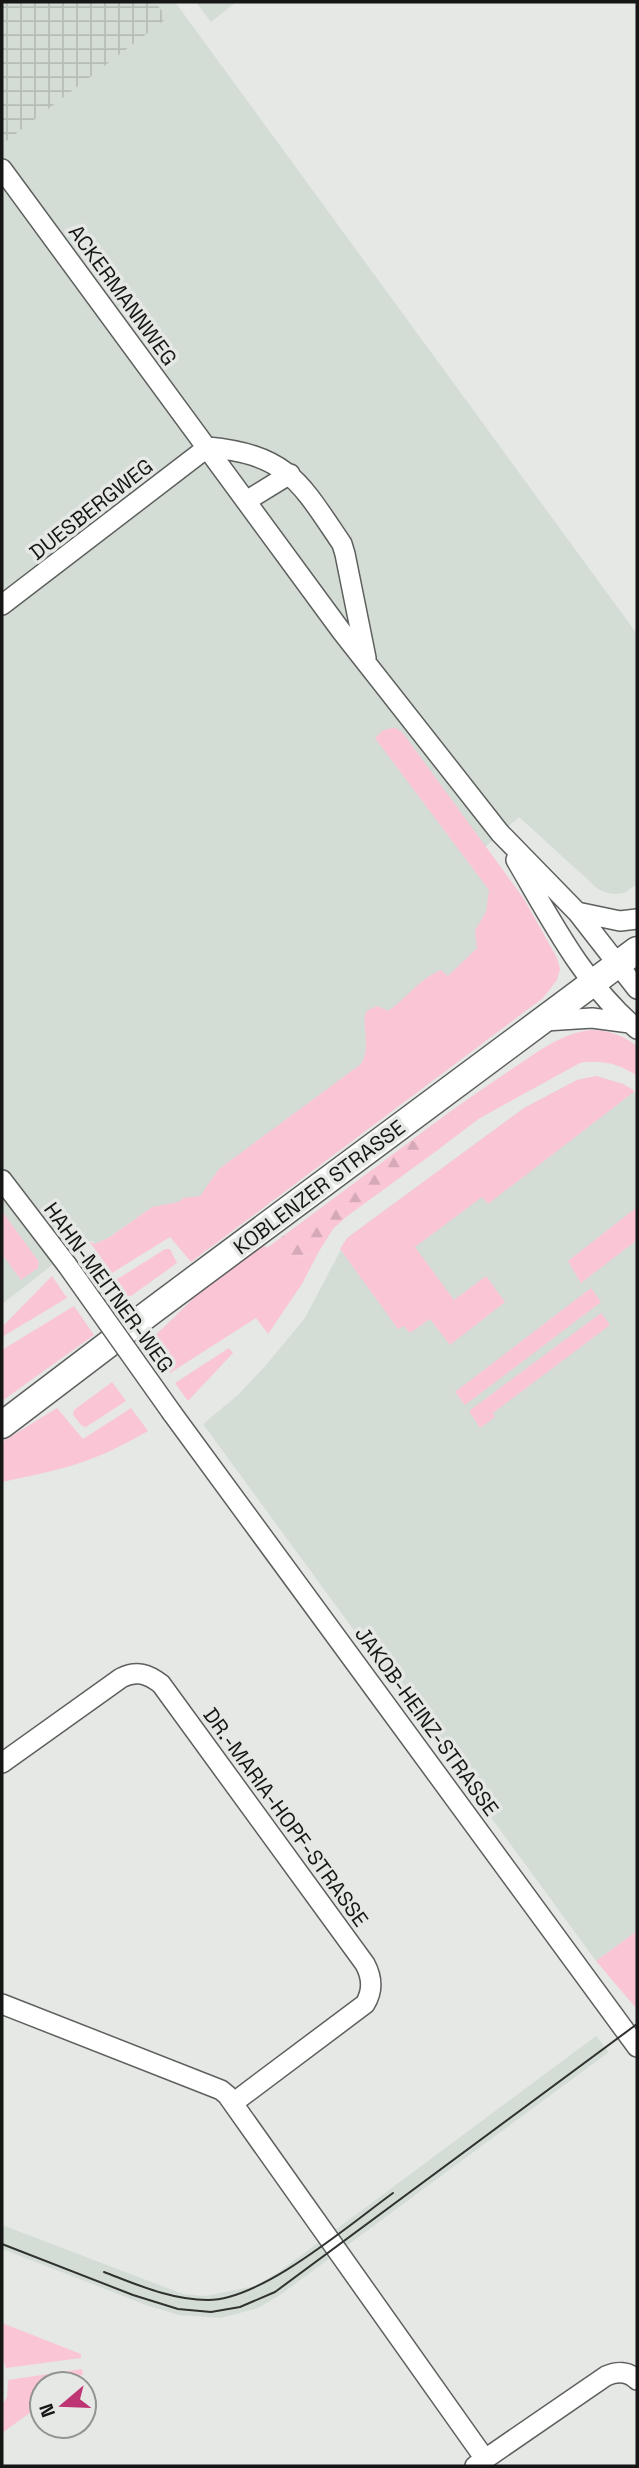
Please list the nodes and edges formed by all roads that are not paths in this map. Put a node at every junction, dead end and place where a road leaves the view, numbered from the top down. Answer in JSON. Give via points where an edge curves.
{"nodes":[{"id":1,"x":2,"y":169,"type":"edge"},
{"id":2,"x":208,"y":447,"type":"junction"},
{"id":3,"x":290,"y":474,"type":"junction"},
{"id":4,"x":246,"y":501,"type":"junction"},
{"id":5,"x":2,"y":605,"type":"edge"},
{"id":6,"x":368,"y":666,"type":"junction"},
{"id":7,"x":500,"y":832,"type":"junction"},
{"id":8,"x":577,"y":912,"type":"junction"},
{"id":9,"x":637,"y":919,"type":"edge"},
{"id":10,"x":628,"y":957,"type":"edge"},
{"id":11,"x":594,"y":983,"type":"junction"},
{"id":12,"x":637,"y":989,"type":"edge"},
{"id":13,"x":545,"y":1021,"type":"junction"},
{"id":14,"x":634,"y":1026,"type":"edge"},
{"id":15,"x":2,"y":1180,"type":"edge"},
{"id":16,"x":176,"y":1417,"type":"joint"},
{"id":17,"x":2,"y":1425,"type":"edge"},
{"id":18,"x":2,"y":1763,"type":"edge"},
{"id":19,"x":2,"y":2004,"type":"edge"},
{"id":20,"x":637,"y":2047,"type":"edge"},
{"id":21,"x":233,"y":2103,"type":"junction"},
{"id":22,"x":637,"y":2380,"type":"edge"},
{"id":23,"x":480,"y":2463,"type":"edge"}],
"edges":[{"from":1,"to":2,"type":"street","name":"ACKERMANNWEG"},
{"from":2,"to":3,"type":"street","name":"ACKERMANNWEG","via":[[244,452]]},
{"from":2,"to":4,"type":"street","name":"ACKERMANNWEG"},
{"from":2,"to":5,"type":"street","name":"DUESBERGWEG"},
{"from":3,"to":4,"type":"street"},
{"from":3,"to":6,"type":"street","name":"ACKERMANNWEG","via":[[342,544]]},
{"from":4,"to":6,"type":"street","name":"ACKERMANNWEG"},
{"from":6,"to":7,"type":"street","name":"ACKERMANNWEG"},
{"from":7,"to":8,"type":"street","name":"ACKERMANNWEG"},
{"from":7,"to":11,"type":"street","name":"ACKERMANNWEG"},
{"from":8,"to":9,"type":"street"},
{"from":8,"to":10,"type":"street","name":"ACKERMANNWEG"},
{"from":10,"to":11,"type":"main road","name":"KOBLENZER STRASSE"},
{"from":10,"to":12,"type":"street","name":"ACKERMANNWEG"},
{"from":11,"to":13,"type":"main road","name":"KOBLENZER STRASSE"},
{"from":11,"to":14,"type":"street","name":"ACKERMANNWEG"},
{"from":13,"to":14,"type":"street","via":[[592,1018]]},
{"from":13,"to":17,"type":"main road","name":"KOBLENZER STRASSE"},
{"from":15,"to":16,"type":"street","name":"HAHN-MEITNER-WEG","bridge":true},
{"from":16,"to":20,"type":"street","name":"JAKOB-HEINZ-STRASSE"},
{"from":18,"to":21,"type":"street","name":"DR.-MARIA-HOPF-STRASSE","via":[[121,1678],[136,1673],[153,1678],[365,1964],[371,1983],[365,2004]]},
{"from":19,"to":21,"type":"street","via":[[221,2090]]},
{"from":21,"to":23,"type":"street"},
{"from":22,"to":23,"type":"street","via":[[627,2373],[606,2375]]}]}
